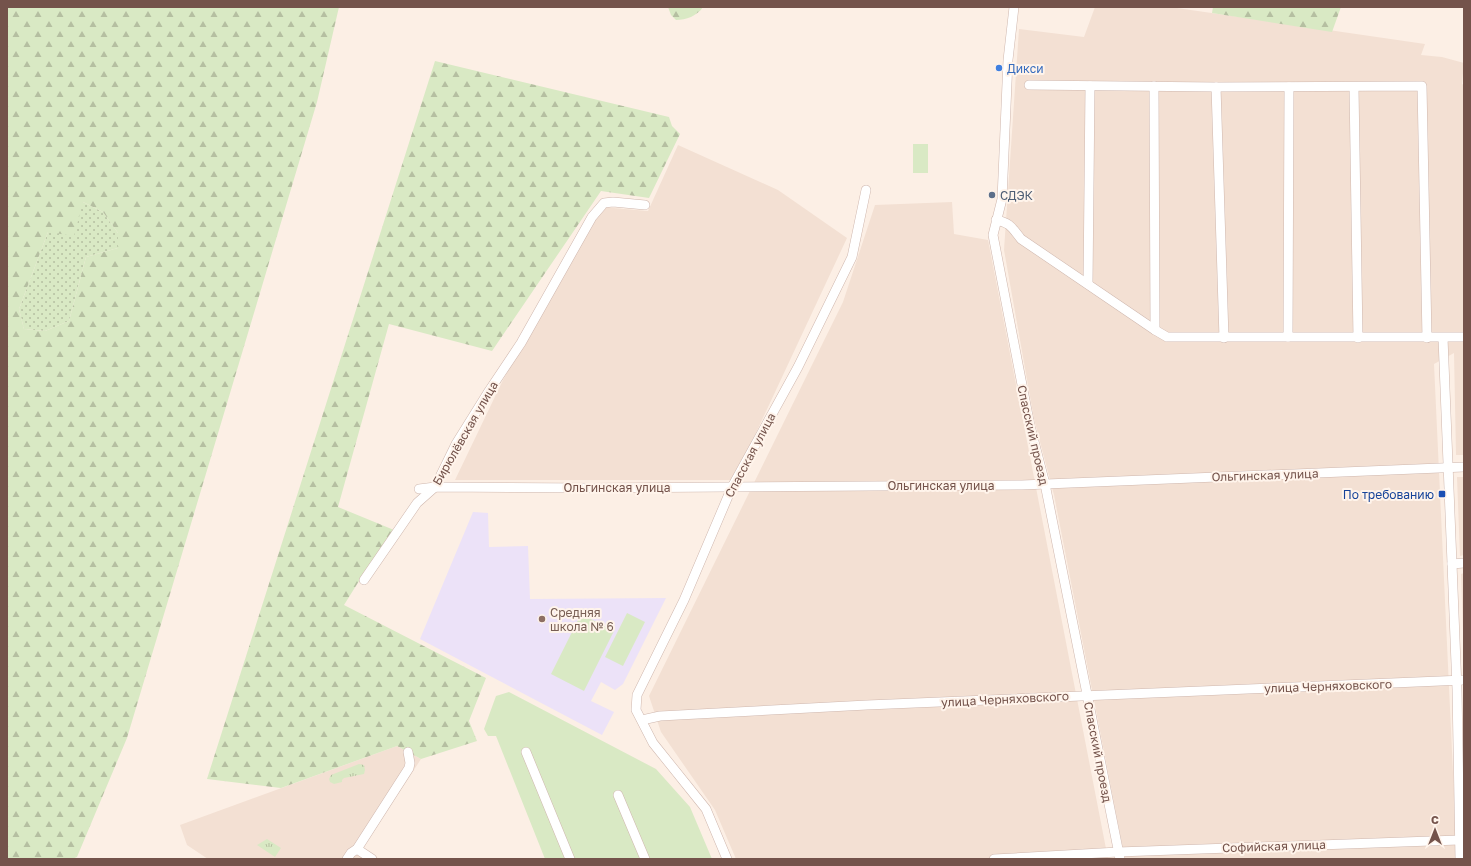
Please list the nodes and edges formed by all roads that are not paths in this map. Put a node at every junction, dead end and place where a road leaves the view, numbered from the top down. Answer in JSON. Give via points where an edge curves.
{"nodes":[{"id":1,"x":1014,"y":7,"type":"edge"},
{"id":2,"x":1030,"y":85,"type":"dead end"},
{"id":3,"x":1090,"y":86,"type":"junction"},
{"id":4,"x":1154,"y":86,"type":"junction"},
{"id":5,"x":1216,"y":87,"type":"junction"},
{"id":6,"x":1289,"y":87,"type":"junction"},
{"id":7,"x":1354,"y":88,"type":"junction"},
{"id":8,"x":866,"y":190,"type":"dead end"},
{"id":9,"x":645,"y":205,"type":"dead end"},
{"id":10,"x":996,"y":220,"type":"junction"},
{"id":11,"x":1088,"y":284,"type":"junction"},
{"id":12,"x":1155,"y":330,"type":"junction"},
{"id":13,"x":1288,"y":337,"type":"junction"},
{"id":14,"x":1464,"y":337,"type":"edge"},
{"id":15,"x":1224,"y":338,"type":"junction"},
{"id":16,"x":1358,"y":338,"type":"junction"},
{"id":17,"x":1427,"y":338,"type":"junction"},
{"id":18,"x":1443,"y":338,"type":"junction"},
{"id":19,"x":1448,"y":467,"type":"junction"},
{"id":20,"x":1464,"y":467,"type":"edge"},
{"id":21,"x":1045,"y":484,"type":"junction"},
{"id":22,"x":435,"y":487,"type":"junction"},
{"id":23,"x":732,"y":487,"type":"junction"},
{"id":24,"x":418,"y":490,"type":"dead end"},
{"id":25,"x":1464,"y":563,"type":"edge"},
{"id":26,"x":1452,"y":564,"type":"junction"},
{"id":27,"x":364,"y":580,"type":"dead end"},
{"id":28,"x":1460,"y":680,"type":"edge"},
{"id":29,"x":1087,"y":696,"type":"junction"},
{"id":30,"x":642,"y":720,"type":"junction"},
{"id":31,"x":408,"y":752,"type":"dead end"},
{"id":32,"x":526,"y":752,"type":"dead end"},
{"id":33,"x":618,"y":795,"type":"dead end"},
{"id":34,"x":1459,"y":840,"type":"junction"},
{"id":35,"x":357,"y":849,"type":"junction"},
{"id":36,"x":1119,"y":855,"type":"edge"},
{"id":37,"x":346,"y":859,"type":"edge"},
{"id":38,"x":372,"y":859,"type":"edge"},
{"id":39,"x":570,"y":859,"type":"edge"},
{"id":40,"x":646,"y":859,"type":"edge"},
{"id":41,"x":727,"y":859,"type":"edge"},
{"id":42,"x":994,"y":859,"type":"edge"},
{"id":43,"x":1460,"y":859,"type":"edge"}],
"edges":[{"from":1,"to":10,"type":"street","name":"Спасский проезд","via":[[1008,60],[1002,199]]},
{"from":2,"to":3,"type":"street"},
{"from":3,"to":4,"type":"street"},
{"from":3,"to":11,"type":"street"},
{"from":4,"to":5,"type":"street"},
{"from":4,"to":12,"type":"street"},
{"from":5,"to":6,"type":"street"},
{"from":5,"to":15,"type":"street"},
{"from":6,"to":7,"type":"street"},
{"from":6,"to":13,"type":"street"},
{"from":7,"to":16,"type":"street"},
{"from":7,"to":17,"type":"street","via":[[1422,86]]},
{"from":8,"to":23,"type":"street","name":"Спасская улица","via":[[852,257],[798,367]]},
{"from":9,"to":22,"type":"street","name":"Бирюлёвская улица","via":[[604,203],[592,217],[521,343],[460,437]]},
{"from":10,"to":11,"type":"street","via":[[1006,222],[1021,239]]},
{"from":10,"to":21,"type":"street","name":"Спасский проезд","via":[[993,235],[1004,295],[1030,426]]},
{"from":11,"to":12,"type":"street"},
{"from":12,"to":15,"type":"street","via":[[1167,337]]},
{"from":13,"to":15,"type":"street"},
{"from":13,"to":16,"type":"street"},
{"from":14,"to":18,"type":"street"},
{"from":16,"to":17,"type":"street"},
{"from":17,"to":18,"type":"street"},
{"from":18,"to":19,"type":"street"},
{"from":19,"to":20,"type":"street","name":"Ольгинская улица"},
{"from":19,"to":21,"type":"street","name":"Ольгинская улица"},
{"from":19,"to":26,"type":"street"},
{"from":21,"to":23,"type":"street","name":"Ольгинская улица"},
{"from":21,"to":29,"type":"street","name":"Спасский проезд"},
{"from":22,"to":23,"type":"street","name":"Ольгинская улица"},
{"from":22,"to":24,"type":"street","name":"Ольгинская улица"},
{"from":22,"to":27,"type":"street","name":"Бирюлёвская улица","via":[[417,503]]},
{"from":23,"to":30,"type":"street","name":"Спасская улица","via":[[684,600],[637,695],[636,710]]},
{"from":25,"to":26,"type":"street"},
{"from":26,"to":28,"type":"street"},
{"from":28,"to":29,"type":"street","name":"улица Черняховского"},
{"from":28,"to":34,"type":"street"},
{"from":29,"to":30,"type":"street","name":"улица Черняховского","via":[[660,716]]},
{"from":29,"to":36,"type":"street","name":"Спасский проезд"},
{"from":30,"to":41,"type":"street","name":"Спасская улица","via":[[653,743],[706,809]]},
{"from":31,"to":35,"type":"street","via":[[409,768]]},
{"from":32,"to":39,"type":"street"},
{"from":33,"to":40,"type":"street"},
{"from":34,"to":36,"type":"street","name":"Софийская улица"},
{"from":34,"to":43,"type":"street"},
{"from":35,"to":37,"type":"street"},
{"from":35,"to":38,"type":"street"},
{"from":36,"to":42,"type":"street","name":"Софийская улица"}]}
